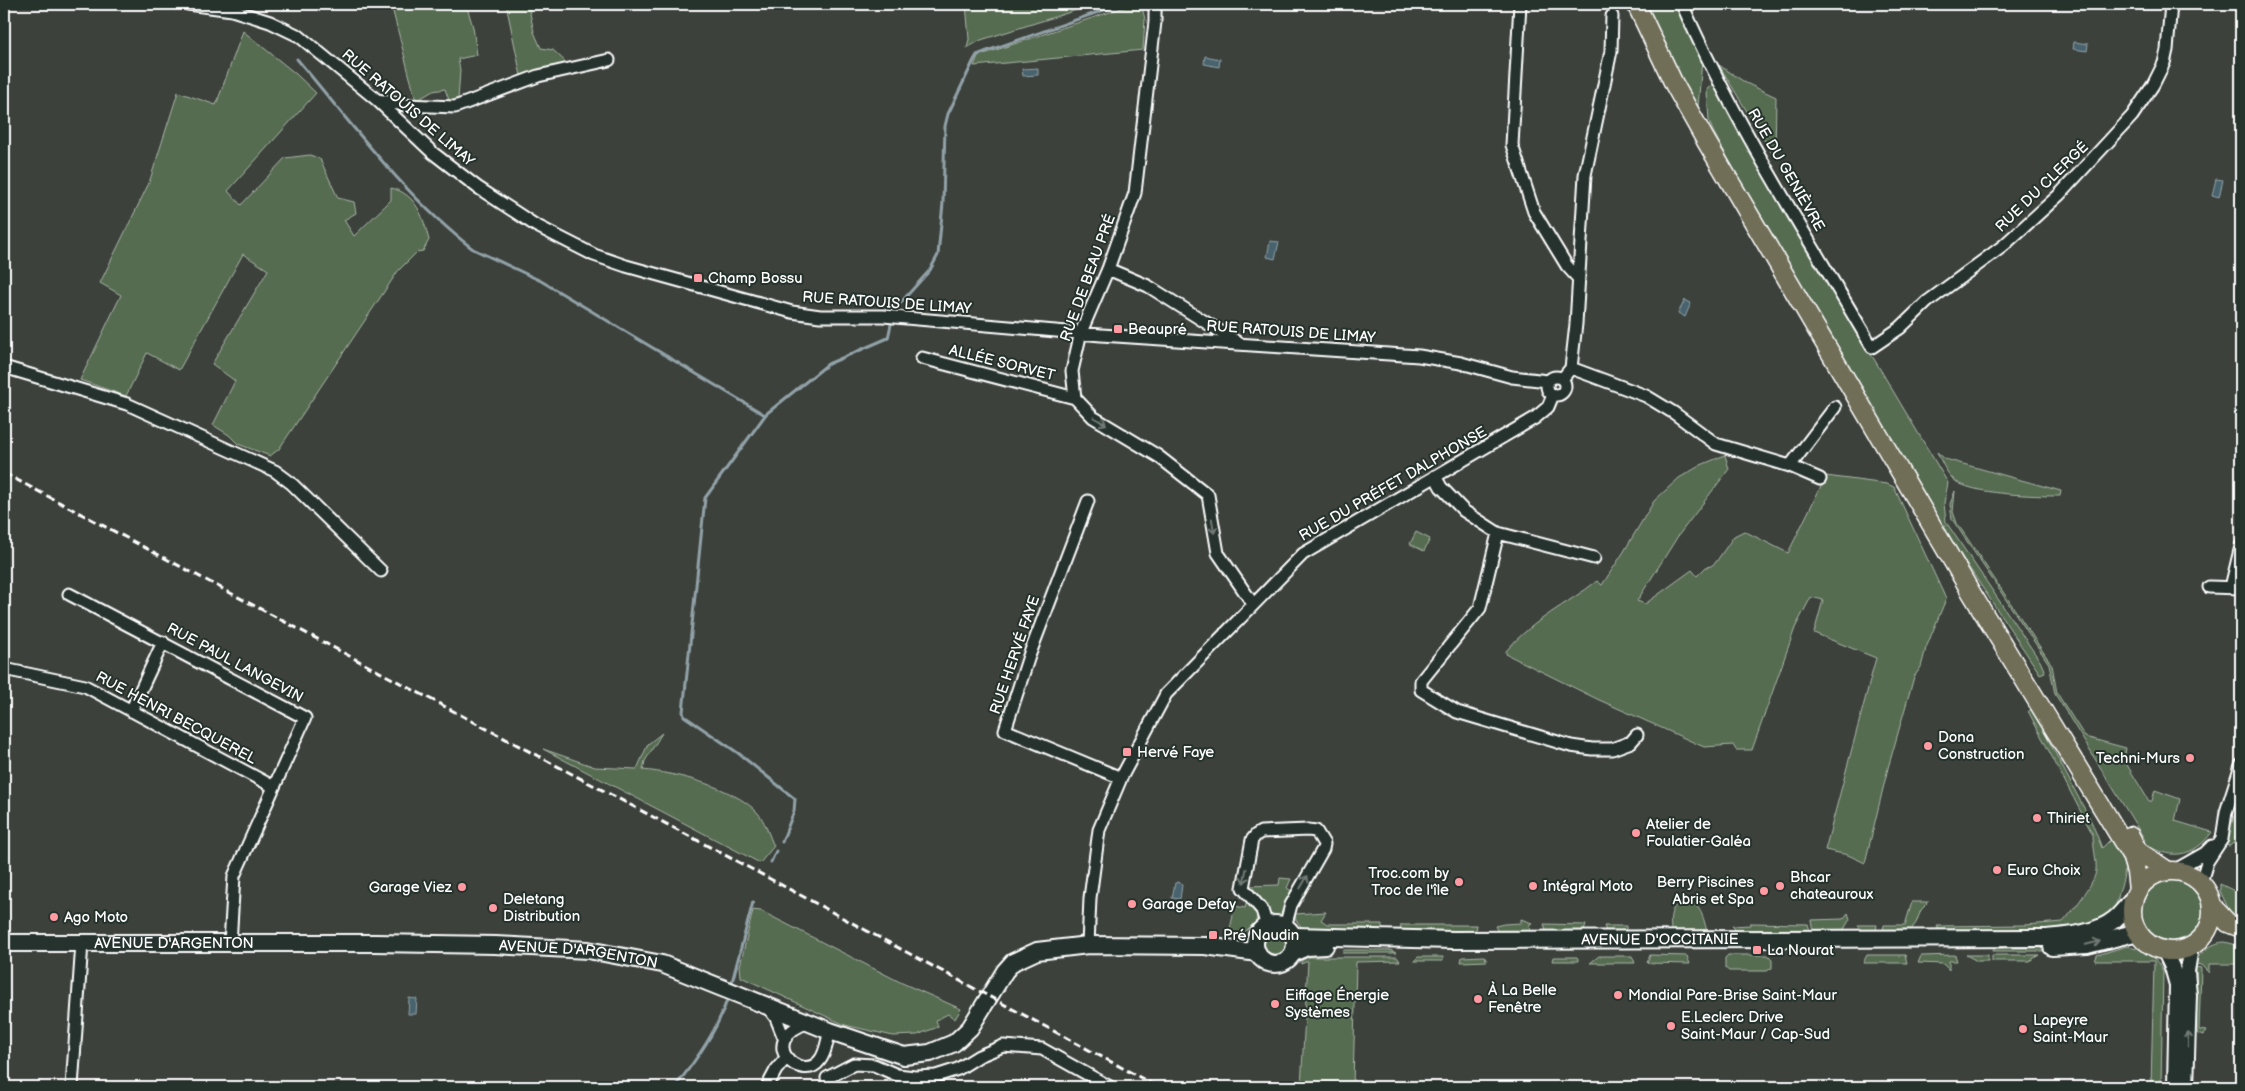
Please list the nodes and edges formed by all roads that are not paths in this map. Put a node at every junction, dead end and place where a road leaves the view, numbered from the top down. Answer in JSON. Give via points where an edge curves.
{"nodes":[{"id":1,"x":188,"y":4,"type":"edge"},
{"id":2,"x":1155,"y":4,"type":"edge"},
{"id":3,"x":1520,"y":4,"type":"edge"},
{"id":4,"x":1636,"y":4,"type":"edge"},
{"id":5,"x":1682,"y":4,"type":"edge"},
{"id":6,"x":2171,"y":4,"type":"edge"},
{"id":7,"x":1612,"y":16,"type":"dead end"},
{"id":8,"x":609,"y":60,"type":"dead end"},
{"id":9,"x":377,"y":100,"type":"junction"},
{"id":10,"x":1108,"y":269,"type":"junction"},
{"id":11,"x":1578,"y":278,"type":"junction"},
{"id":12,"x":1081,"y":332,"type":"junction"},
{"id":13,"x":1238,"y":343,"type":"junction"},
{"id":14,"x":1872,"y":347,"type":"joint"},
{"id":15,"x":922,"y":358,"type":"dead end"},
{"id":16,"x":4,"y":367,"type":"edge"},
{"id":17,"x":1571,"y":368,"type":"junction"},
{"id":18,"x":1562,"y":379,"type":"junction"},
{"id":19,"x":1548,"y":381,"type":"junction"},
{"id":20,"x":1553,"y":394,"type":"junction"},
{"id":21,"x":1075,"y":398,"type":"junction"},
{"id":22,"x":1835,"y":407,"type":"dead end"},
{"id":23,"x":1790,"y":466,"type":"junction"},
{"id":24,"x":1435,"y":476,"type":"junction"},
{"id":25,"x":1820,"y":480,"type":"dead end"},
{"id":26,"x":1088,"y":501,"type":"dead end"},
{"id":27,"x":1498,"y":533,"type":"junction"},
{"id":28,"x":2241,"y":546,"type":"edge"},
{"id":29,"x":1594,"y":558,"type":"dead end"},
{"id":30,"x":380,"y":571,"type":"dead end"},
{"id":31,"x":1963,"y":576,"type":"junction"},
{"id":32,"x":2208,"y":587,"type":"dead end"},
{"id":33,"x":2236,"y":587,"type":"edge"},
{"id":34,"x":68,"y":594,"type":"dead end"},
{"id":35,"x":1253,"y":604,"type":"junction"},
{"id":36,"x":163,"y":642,"type":"junction"},
{"id":37,"x":4,"y":669,"type":"edge"},
{"id":38,"x":131,"y":711,"type":"junction"},
{"id":39,"x":1637,"y":735,"type":"dead end"},
{"id":40,"x":2241,"y":765,"type":"edge"},
{"id":41,"x":1121,"y":778,"type":"junction"},
{"id":42,"x":274,"y":787,"type":"junction"},
{"id":43,"x":2222,"y":831,"type":"junction"},
{"id":44,"x":2172,"y":871,"type":"junction"},
{"id":45,"x":2201,"y":882,"type":"junction"},
{"id":46,"x":2136,"y":894,"type":"junction"},
{"id":47,"x":2212,"y":906,"type":"junction"},
{"id":48,"x":2241,"y":928,"type":"edge"},
{"id":49,"x":1262,"y":931,"type":"junction"},
{"id":50,"x":2138,"y":932,"type":"junction"},
{"id":51,"x":2205,"y":934,"type":"junction"},
{"id":52,"x":2241,"y":938,"type":"edge"},
{"id":53,"x":1290,"y":939,"type":"junction"},
{"id":54,"x":4,"y":943,"type":"edge"},
{"id":55,"x":82,"y":943,"type":"junction"},
{"id":56,"x":230,"y":944,"type":"junction"},
{"id":57,"x":1088,"y":945,"type":"junction"},
{"id":58,"x":1205,"y":946,"type":"junction"},
{"id":59,"x":2191,"y":946,"type":"junction"},
{"id":60,"x":2164,"y":950,"type":"junction"},
{"id":61,"x":1258,"y":953,"type":"junction"},
{"id":62,"x":764,"y":1003,"type":"junction"},
{"id":63,"x":809,"y":1022,"type":"junction"},
{"id":64,"x":830,"y":1031,"type":"junction"},
{"id":65,"x":784,"y":1038,"type":"junction"},
{"id":66,"x":786,"y":1058,"type":"junction"},
{"id":67,"x":819,"y":1061,"type":"junction"},
{"id":68,"x":827,"y":1082,"type":"edge"},
{"id":69,"x":72,"y":1087,"type":"edge"},
{"id":70,"x":767,"y":1087,"type":"edge"},
{"id":71,"x":1110,"y":1087,"type":"edge"},
{"id":72,"x":2175,"y":1087,"type":"edge"},
{"id":73,"x":2186,"y":1087,"type":"edge"}],
"edges":[{"from":1,"to":9,"type":"street","name":"RUE RATOUIS DE LIMAY","via":[[232,10],[270,22],[299,36]]},
{"from":2,"to":10,"type":"street","name":"RUE DE BEAU PRÉ","via":[[1135,193]]},
{"from":3,"to":11,"type":"street","via":[[1512,145],[1534,212]]},
{"from":4,"to":31,"type":"main road","via":[[1679,92]]},
{"from":5,"to":14,"type":"street","name":"RUE DU GENIÈVRE","via":[[1773,180]]},
{"from":6,"to":14,"type":"street","name":"RUE DU CLERGÉ","via":[[2164,63],[2132,116],[2059,194],[2003,246]]},
{"from":7,"to":11,"type":"street","via":[[1611,51],[1585,176]]},
{"from":8,"to":9,"type":"street","via":[[538,76],[455,107]]},
{"from":9,"to":12,"type":"street","name":"RUE RATOUIS DE LIMAY","via":[[432,152],[477,186],[535,225],[594,256],[792,312]]},
{"from":10,"to":12,"type":"street","name":"RUE DE BEAU PRÉ"},
{"from":10,"to":13,"type":"street","via":[[1148,286]]},
{"from":11,"to":17,"type":"street"},
{"from":12,"to":13,"type":"street","name":"RUE RATOUIS DE LIMAY"},
{"from":12,"to":21,"type":"street","name":"RUE DE BEAU PRÉ","via":[[1072,371]]},
{"from":13,"to":19,"type":"street","name":"RUE RATOUIS DE LIMAY","via":[[1420,356],[1512,377]]},
{"from":15,"to":21,"type":"street","name":"ALLÉE SORVET"},
{"from":16,"to":30,"type":"street","via":[[127,404],[275,471]]},
{"from":17,"to":18,"type":"street"},
{"from":17,"to":23,"type":"street","via":[[1646,396],[1674,412],[1716,444]]},
{"from":18,"to":19,"type":"street","via":[[1553,377]]},
{"from":18,"to":20,"type":"street","via":[[1566,386],[1563,392]]},
{"from":19,"to":20,"type":"street","via":[[1547,387]]},
{"from":20,"to":24,"type":"street","name":"RUE DU PRÉFET DALPHONSE","via":[[1548,407],[1535,418]]},
{"from":21,"to":35,"type":"street","one_way":true,"via":[[1093,417],[1158,456],[1208,495],[1218,553]]},
{"from":22,"to":23,"type":"street"},
{"from":23,"to":25,"type":"street"},
{"from":24,"to":27,"type":"street","via":[[1464,511]]},
{"from":24,"to":35,"type":"street","name":"RUE DU PRÉFET DALPHONSE","via":[[1303,554]]},
{"from":26,"to":41,"type":"street","name":"RUE HERVÉ FAYE","via":[[1029,656],[1005,730]]},
{"from":27,"to":29,"type":"street"},
{"from":27,"to":39,"type":"street","via":[[1480,608],[1420,684],[1425,693],[1451,709],[1525,734],[1592,749],[1623,747]]},
{"from":28,"to":33,"type":"street"},
{"from":31,"to":44,"type":"main road","via":[[2022,663],[2138,850]]},
{"from":31,"to":46,"type":"main road","via":[[2131,855],[2136,872]]},
{"from":32,"to":33,"type":"street"},
{"from":34,"to":36,"type":"street","name":"RUE PAUL LANGEVIN"},
{"from":35,"to":41,"type":"street","name":"RUE DU PRÉFET DALPHONSE","via":[[1166,694]]},
{"from":36,"to":38,"type":"street"},
{"from":36,"to":42,"type":"street","name":"RUE PAUL LANGEVIN","via":[[306,718]]},
{"from":37,"to":38,"type":"street","name":"RUE HENRI BECQUEREL","via":[[84,686]]},
{"from":38,"to":42,"type":"street","name":"RUE HENRI BECQUEREL"},
{"from":40,"to":43,"type":"street"},
{"from":41,"to":57,"type":"street","name":"RUE DU PRÉFET DALPHONSE","via":[[1099,830]]},
{"from":42,"to":56,"type":"street","name":"RUE PAUL LANGEVIN","via":[[234,876]]},
{"from":43,"to":44,"type":"street","via":[[2205,853]]},
{"from":43,"to":45,"type":"street","via":[[2222,839],[2204,869]]},
{"from":44,"to":45,"type":"main road","via":[[2190,874]]},
{"from":44,"to":46,"type":"main road","via":[[2150,876]]},
{"from":45,"to":47,"type":"main road"},
{"from":46,"to":50,"type":"main road","via":[[2132,917]]},
{"from":46,"to":53,"type":"main road","name":"AVENUE D'OCCITANIE","via":[[2114,920],[2106,924],[2072,935],[2046,938]]},
{"from":47,"to":48,"type":"main road","via":[[2228,923]]},
{"from":47,"to":51,"type":"main road"},
{"from":49,"to":53,"type":"main road","name":"AVENUE D'OCCITANIE","via":[[1276,924]]},
{"from":53,"to":49,"type":"street","one_way":true,"via":[[1291,905],[1323,849],[1324,844],[1316,832],[1261,832],[1252,840],[1243,888],[1262,910]]},
{"from":49,"to":58,"type":"main road","name":"AVENUE D'OCCITANIE"},
{"from":49,"to":61,"type":"main road","via":[[1256,947]]},
{"from":53,"to":50,"type":"main road","name":"AVENUE D'OCCITANIE","one_way":true,"via":[[1310,947],[2076,947]]},
{"from":50,"to":60,"type":"main road","via":[[2148,943]]},
{"from":51,"to":52,"type":"main road"},
{"from":51,"to":59,"type":"main road"},
{"from":53,"to":61,"type":"main road","name":"AVENUE D'OCCITANIE","via":[[1286,961],[1277,964],[1264,960]]},
{"from":54,"to":55,"type":"main road","name":"AVENUE D'ARGENTON"},
{"from":55,"to":56,"type":"main road","name":"AVENUE D'ARGENTON"},
{"from":55,"to":69,"type":"street"},
{"from":56,"to":62,"type":"main road","name":"AVENUE D'ARGENTON","via":[[495,945],[588,950],[662,964]]},
{"from":57,"to":58,"type":"main road","name":"AVENUE D'OCCITANIE"},
{"from":57,"to":64,"type":"main road","name":"AVENUE D'ARGENTON","via":[[1037,951],[1014,962],[993,988],[970,1028],[954,1043],[930,1053],[904,1056]]},
{"from":58,"to":61,"type":"main road","name":"AVENUE D'OCCITANIE"},
{"from":59,"to":60,"type":"main road","via":[[2180,951]]},
{"from":73,"to":59,"type":"street","one_way":true,"via":[[2187,971]]},
{"from":60,"to":72,"type":"street","via":[[2177,985]]},
{"from":62,"to":63,"type":"main road","name":"AVENUE D'ARGENTON"},
{"from":62,"to":65,"type":"street","via":[[776,1018]]},
{"from":63,"to":64,"type":"main road","name":"AVENUE D'ARGENTON"},
{"from":63,"to":65,"type":"street","via":[[794,1028]]},
{"from":64,"to":67,"type":"street"},
{"from":65,"to":66,"type":"street","via":[[782,1049]]},
{"from":66,"to":67,"type":"street","via":[[806,1068]]},
{"from":66,"to":70,"type":"street"},
{"from":67,"to":68,"type":"street"},
{"from":68,"to":71,"type":"street","via":[[854,1064],[874,1065],[897,1075],[915,1078],[936,1076],[1003,1046],[1042,1049]]}]}
